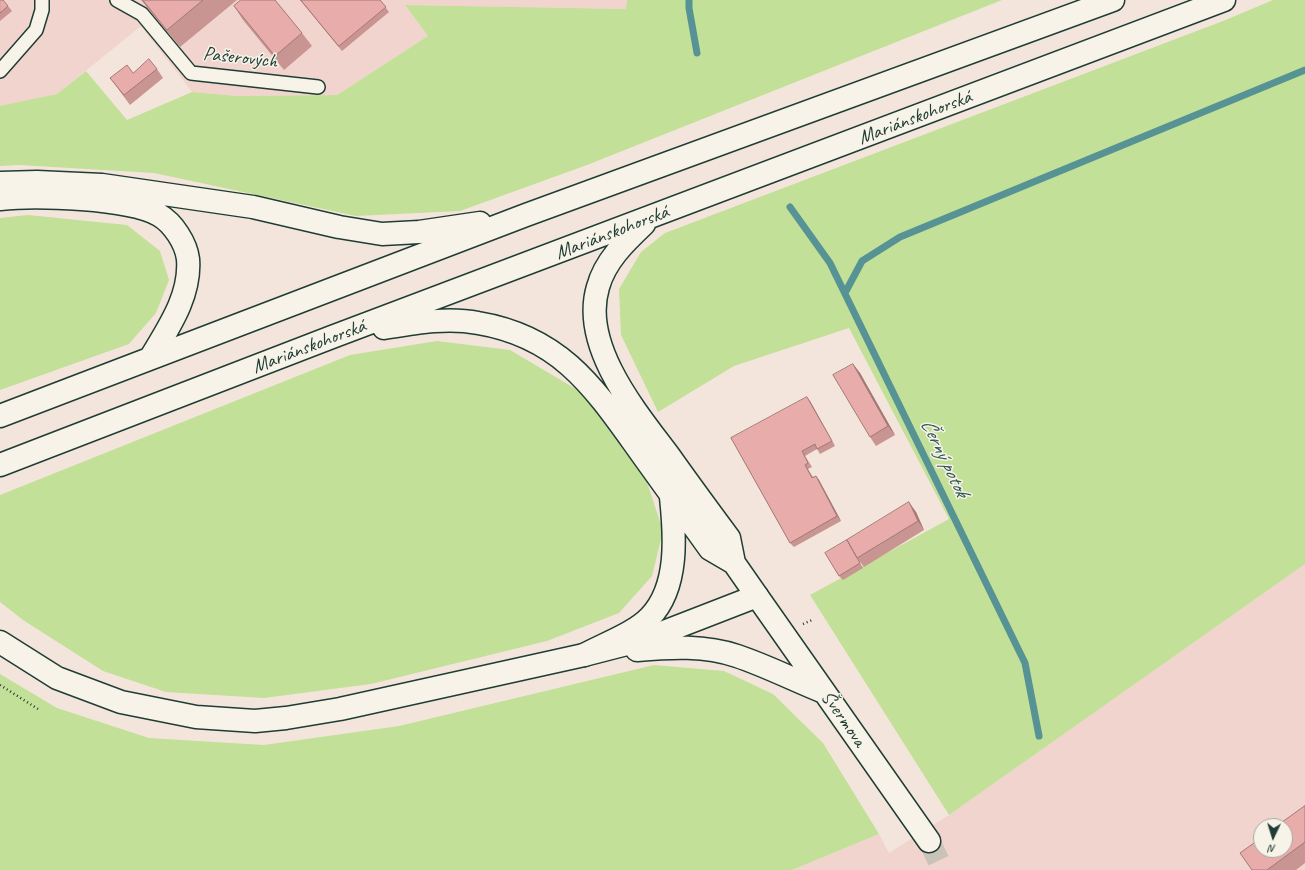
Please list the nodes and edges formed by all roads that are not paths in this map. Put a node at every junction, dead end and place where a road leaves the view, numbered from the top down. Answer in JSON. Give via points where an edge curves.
{"nodes":[{"id":1,"x":42,"y":0,"type":"edge"},
{"id":2,"x":117,"y":0,"type":"edge"},
{"id":3,"x":1113,"y":0,"type":"edge"},
{"id":4,"x":1224,"y":0,"type":"edge"},
{"id":5,"x":0,"y":71,"type":"edge"},
{"id":6,"x":318,"y":87,"type":"dead end"},
{"id":7,"x":0,"y":183,"type":"edge"},
{"id":8,"x":0,"y":199,"type":"edge"},
{"id":9,"x":526,"y":215,"type":"junction"},
{"id":10,"x":649,"y":219,"type":"junction"},
{"id":11,"x":332,"y":338,"type":"junction"},
{"id":12,"x":152,"y":357,"type":"junction"},
{"id":13,"x":0,"y":416,"type":"edge"},
{"id":14,"x":0,"y":465,"type":"edge"},
{"id":15,"x":671,"y":496,"type":"junction"},
{"id":16,"x":734,"y":563,"type":"junction"},
{"id":17,"x":757,"y":596,"type":"junction"},
{"id":18,"x":0,"y":642,"type":"edge"},
{"id":19,"x":584,"y":655,"type":"junction"},
{"id":20,"x":824,"y":692,"type":"junction"},
{"id":21,"x":929,"y":841,"type":"tunnel mouth"}],
"edges":[{"from":1,"to":5,"type":"lane","via":[[36,30]]},
{"from":2,"to":6,"type":"lane","name":"Pašerových","via":[[142,14],[191,73]]},
{"from":3,"to":9,"type":"main road","name":"Mariánskohorská"},
{"from":4,"to":10,"type":"main road","name":"Mariánskohorská"},
{"from":7,"to":9,"type":"main road","via":[[102,185],[253,207],[382,234],[419,232]]},
{"from":8,"to":12,"type":"main road","via":[[98,201],[140,208],[159,215],[169,224],[185,248],[188,270],[180,306]]},
{"from":9,"to":12,"type":"main road","name":"Mariánskohorská"},
{"from":10,"to":11,"type":"main road","name":"Mariánskohorská"},
{"from":10,"to":16,"type":"main road","via":[[613,256],[602,276],[595,300],[600,343],[629,401],[729,538]]},
{"from":11,"to":14,"type":"main road","name":"Mariánskohorská"},
{"from":11,"to":15,"type":"main road","via":[[420,322],[449,321],[477,322],[494,326],[538,343],[560,356],[599,394]]},
{"from":12,"to":13,"type":"main road","name":"Mariánskohorská"},
{"from":15,"to":16,"type":"main road","via":[[710,549]]},
{"from":15,"to":19,"type":"main road","via":[[676,536],[675,550],[659,606],[638,626]]},
{"from":16,"to":17,"type":"main road","name":"Švermova"},
{"from":17,"to":19,"type":"main road","via":[[646,639]]},
{"from":17,"to":20,"type":"main road","name":"Švermova"},
{"from":18,"to":19,"type":"main road","via":[[57,678],[121,702],[196,717],[255,721],[340,709]]},
{"from":19,"to":20,"type":"main road","via":[[674,647],[708,650],[737,656]]},
{"from":20,"to":21,"type":"main road","name":"Švermova"}]}
